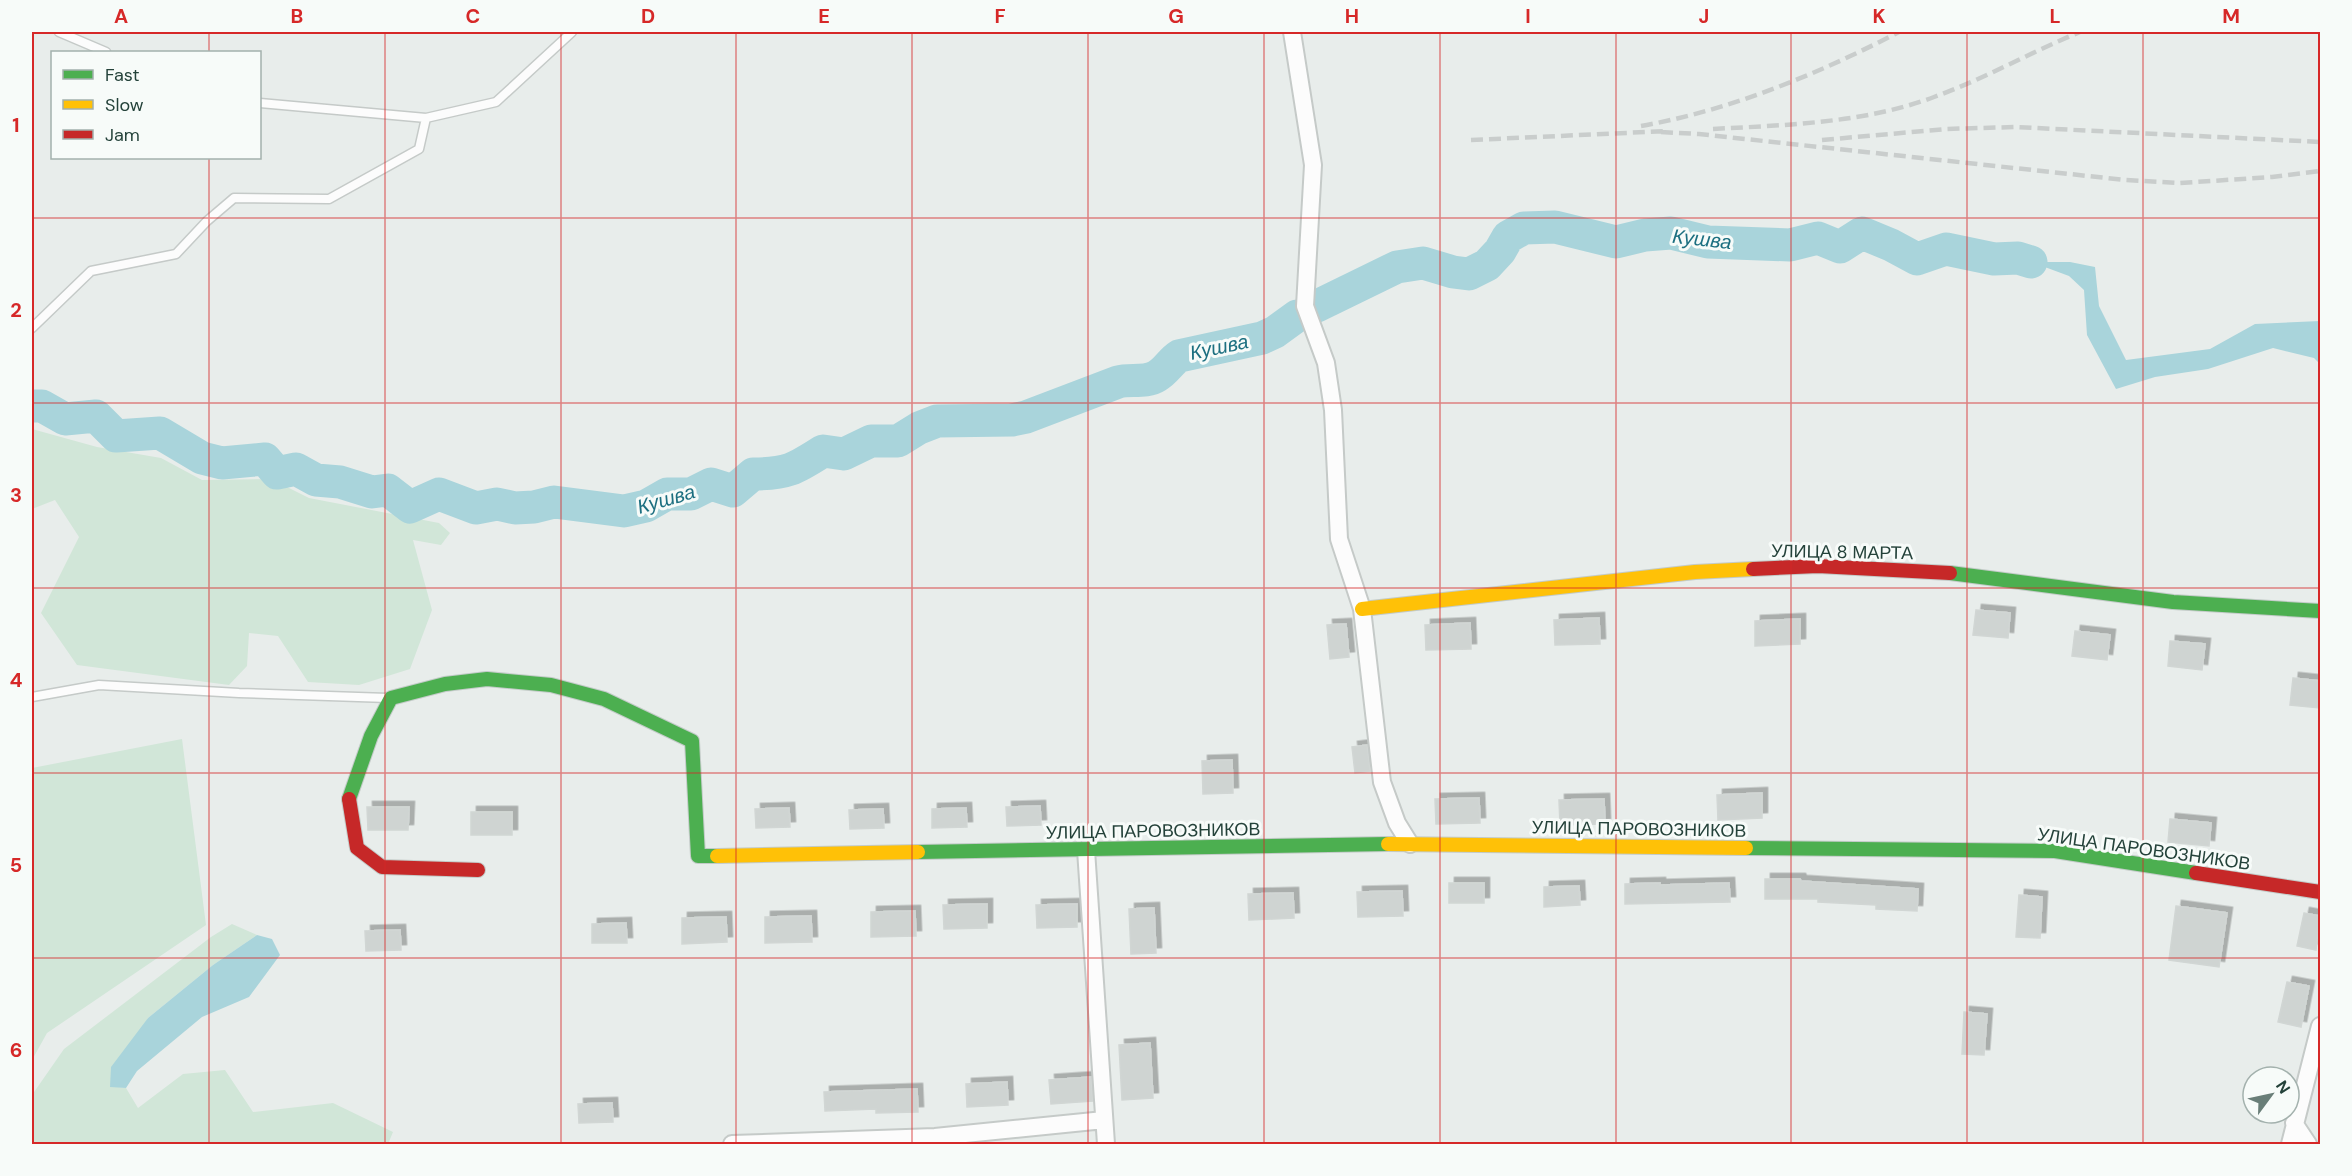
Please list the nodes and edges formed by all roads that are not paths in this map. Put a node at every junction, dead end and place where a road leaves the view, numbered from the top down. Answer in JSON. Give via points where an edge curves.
{"nodes":[{"id":1,"x":59,"y":32,"type":"edge"},
{"id":2,"x":572,"y":32,"type":"edge"},
{"id":3,"x":1292,"y":32,"type":"edge"},
{"id":4,"x":104,"y":51,"type":"edge"},
{"id":5,"x":261,"y":103,"type":"edge"},
{"id":6,"x":426,"y":118,"type":"junction"},
{"id":7,"x":32,"y":328,"type":"edge"},
{"id":8,"x":1362,"y":609,"type":"junction"},
{"id":9,"x":2320,"y":611,"type":"edge"},
{"id":10,"x":32,"y":696,"type":"edge"},
{"id":11,"x":391,"y":698,"type":"junction"},
{"id":12,"x":1410,"y":844,"type":"junction"},
{"id":13,"x":1086,"y":850,"type":"junction"},
{"id":14,"x":478,"y":870,"type":"dead end"},
{"id":15,"x":2320,"y":892,"type":"edge"},
{"id":16,"x":2320,"y":1026,"type":"edge"},
{"id":17,"x":2301,"y":1097,"type":"edge"},
{"id":18,"x":1104,"y":1120,"type":"junction"},
{"id":19,"x":2294,"y":1125,"type":"edge"},
{"id":20,"x":2295,"y":1125,"type":"edge"},
{"id":21,"x":732,"y":1144,"type":"edge"},
{"id":22,"x":1106,"y":1144,"type":"edge"},
{"id":23,"x":2290,"y":1144,"type":"edge"},
{"id":24,"x":2308,"y":1144,"type":"edge"}],
"edges":[{"from":1,"to":4,"type":"lane"},
{"from":2,"to":6,"type":"lane","via":[[496,102]]},
{"from":3,"to":8,"type":"street","via":[[1313,165],[1305,306],[1326,363],[1333,410],[1339,539]]},
{"from":5,"to":6,"type":"lane"},
{"from":6,"to":7,"type":"lane","via":[[419,150],[329,199],[234,198],[176,254],[91,271]]},
{"from":8,"to":9,"type":"street","name":"УЛИЦА 8 МАРТА","via":[[1695,572],[1818,566],[1956,573],[2173,602]]},
{"from":8,"to":12,"type":"street","via":[[1382,782],[1397,823]]},
{"from":10,"to":11,"type":"lane","via":[[99,685]]},
{"from":11,"to":13,"type":"street","name":"УЛИЦА ПАРОВОЗНИКОВ","via":[[445,684],[488,680],[551,685],[603,699],[692,741],[698,856]]},
{"from":11,"to":14,"type":"street","via":[[349,798],[357,848],[382,867]]},
{"from":12,"to":13,"type":"street","name":"УЛИЦА ПАРОВОЗНИКОВ"},
{"from":12,"to":15,"type":"street","name":"УЛИЦА ПАРОВОЗНИКОВ","via":[[2055,851]]},
{"from":13,"to":18,"type":"street"},
{"from":16,"to":17,"type":"street"},
{"from":18,"to":21,"type":"street","via":[[935,1137]]},
{"from":18,"to":22,"type":"street"},
{"from":19,"to":23,"type":"street"},
{"from":20,"to":24,"type":"street"}]}
